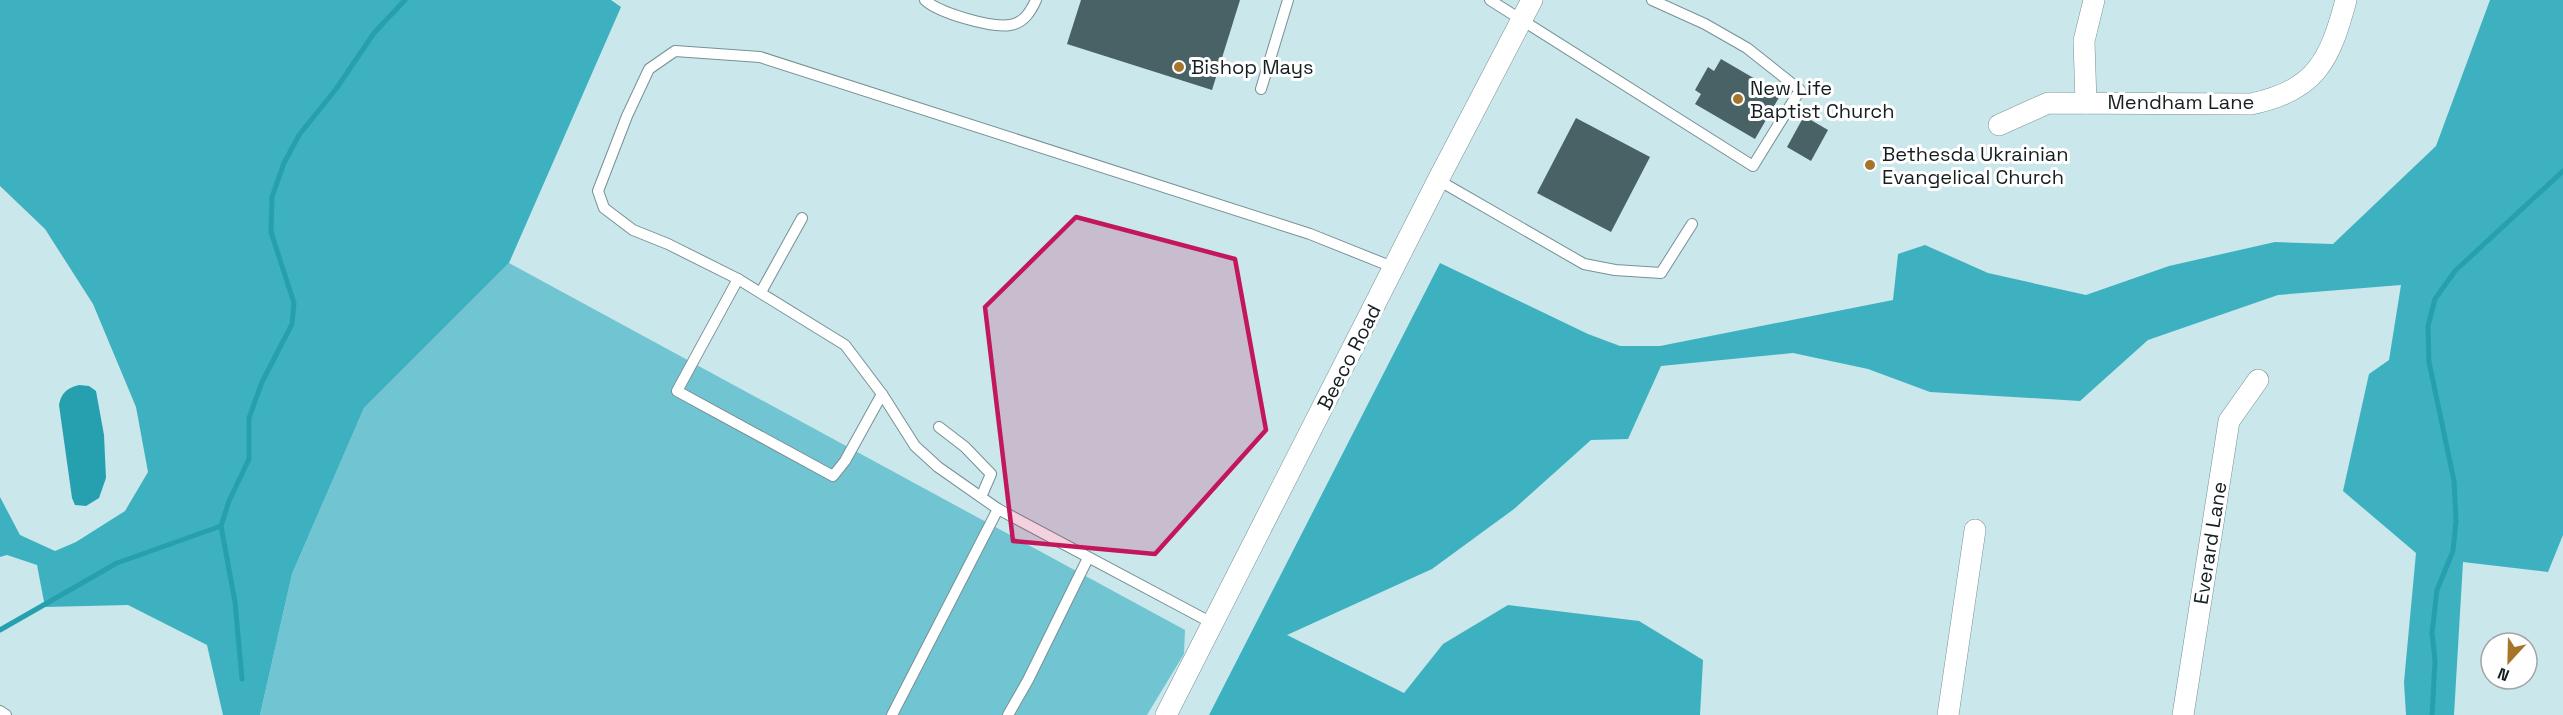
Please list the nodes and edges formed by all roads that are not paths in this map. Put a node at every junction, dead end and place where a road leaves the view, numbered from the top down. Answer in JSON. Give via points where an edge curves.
{"nodes":[{"id":1,"x":925,"y":0,"type":"edge"},
{"id":2,"x":1036,"y":0,"type":"edge"},
{"id":3,"x":1288,"y":0,"type":"edge"},
{"id":4,"x":1490,"y":0,"type":"edge"},
{"id":5,"x":1532,"y":0,"type":"edge"},
{"id":6,"x":1652,"y":0,"type":"edge"},
{"id":7,"x":2094,"y":0,"type":"edge"},
{"id":8,"x":2346,"y":0,"type":"edge"},
{"id":9,"x":1523,"y":20,"type":"junction"},
{"id":10,"x":1261,"y":89,"type":"dead end"},
{"id":11,"x":2086,"y":103,"type":"junction"},
{"id":12,"x":1999,"y":125,"type":"dead end"},
{"id":13,"x":1438,"y":180,"type":"junction"},
{"id":14,"x":802,"y":218,"type":"dead end"},
{"id":15,"x":1692,"y":224,"type":"dead end"},
{"id":16,"x":1395,"y":268,"type":"junction"},
{"id":17,"x":738,"y":279,"type":"junction"},
{"id":18,"x":761,"y":292,"type":"junction"},
{"id":19,"x":2258,"y":380,"type":"dead end"},
{"id":20,"x":882,"y":394,"type":"junction"},
{"id":21,"x":939,"y":427,"type":"dead end"},
{"id":22,"x":981,"y":497,"type":"junction"},
{"id":23,"x":998,"y":509,"type":"junction"},
{"id":24,"x":1975,"y":530,"type":"dead end"},
{"id":25,"x":1088,"y":558,"type":"junction"},
{"id":26,"x":1212,"y":623,"type":"junction"},
{"id":27,"x":0,"y":711,"type":"edge"},
{"id":28,"x":6,"y":715,"type":"edge"},
{"id":29,"x":892,"y":715,"type":"edge"},
{"id":30,"x":1008,"y":715,"type":"edge"},
{"id":31,"x":1166,"y":715,"type":"edge"},
{"id":32,"x":1948,"y":715,"type":"edge"},
{"id":33,"x":2183,"y":715,"type":"edge"}],
"edges":[{"from":1,"to":2,"type":"lane","via":[[970,21],[1011,25],[1028,15]]},
{"from":3,"to":10,"type":"lane"},
{"from":4,"to":9,"type":"lane"},
{"from":5,"to":9,"type":"street","name":"Beeco Road"},
{"from":6,"to":9,"type":"lane","via":[[1747,48],[1800,90],[1753,166]]},
{"from":7,"to":11,"type":"street","via":[[2084,41]]},
{"from":8,"to":11,"type":"street","name":"Mendham Lane","via":[[2337,35],[2326,57],[2309,79],[2282,95],[2251,104]]},
{"from":9,"to":13,"type":"street","name":"Beeco Road"},
{"from":11,"to":12,"type":"street","name":"Mendham Lane","via":[[2048,103]]},
{"from":13,"to":15,"type":"lane","via":[[1584,264],[1615,270],[1661,273]]},
{"from":13,"to":16,"type":"street","name":"Beeco Road"},
{"from":14,"to":18,"type":"lane"},
{"from":16,"to":17,"type":"lane","via":[[1310,234],[760,57],[675,51],[649,69],[598,191],[604,208],[633,230]]},
{"from":16,"to":26,"type":"street","name":"Beeco Road"},
{"from":17,"to":18,"type":"lane"},
{"from":17,"to":20,"type":"lane","via":[[677,391],[833,476]]},
{"from":18,"to":20,"type":"lane","via":[[845,345]]},
{"from":19,"to":33,"type":"street","name":"Everard Lane","via":[[2229,421]]},
{"from":20,"to":22,"type":"lane","via":[[915,446]]},
{"from":21,"to":22,"type":"lane","via":[[991,474]]},
{"from":22,"to":23,"type":"lane"},
{"from":23,"to":25,"type":"lane"},
{"from":23,"to":29,"type":"lane"},
{"from":24,"to":32,"type":"street"},
{"from":25,"to":26,"type":"lane"},
{"from":25,"to":30,"type":"lane"},
{"from":26,"to":31,"type":"street","name":"Beeco Road"},
{"from":27,"to":28,"type":"lane"}]}
